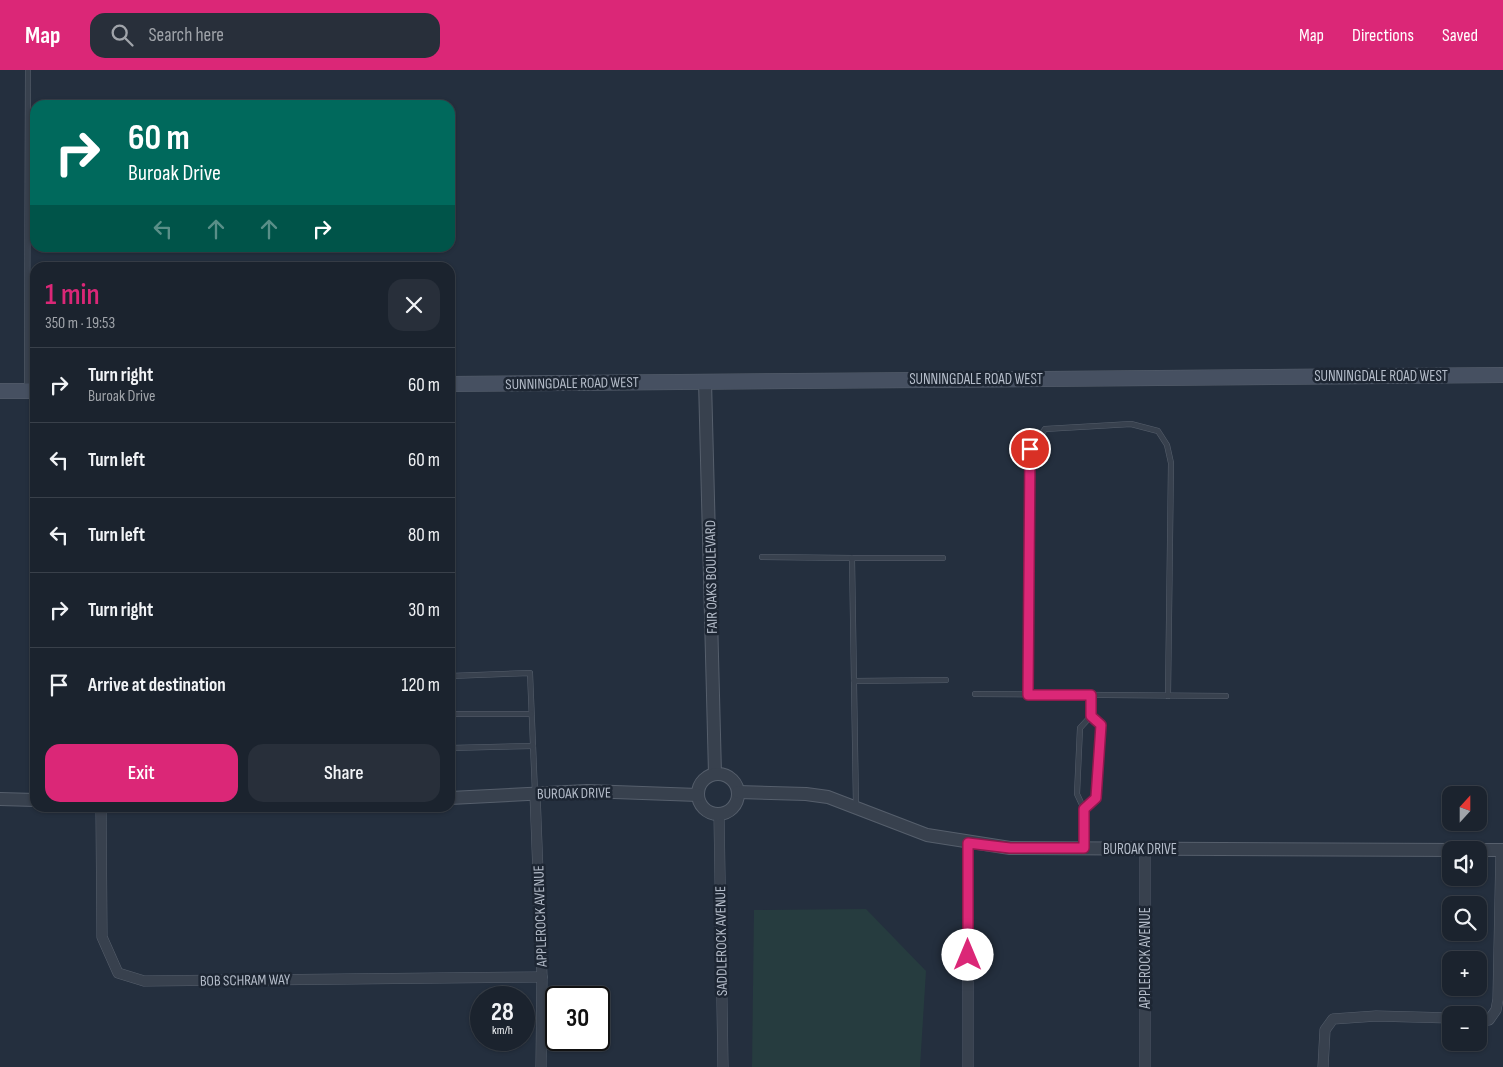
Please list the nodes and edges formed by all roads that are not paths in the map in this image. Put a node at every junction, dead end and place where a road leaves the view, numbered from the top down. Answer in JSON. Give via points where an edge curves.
{"nodes":[{"id":1,"x":28,"y":70,"type":"edge"},
{"id":2,"x":30,"y":284,"type":"edge"},
{"id":3,"x":1503,"y":375,"type":"edge"},
{"id":4,"x":705,"y":380,"type":"junction"},
{"id":5,"x":455,"y":384,"type":"edge"},
{"id":6,"x":0,"y":391,"type":"edge"},
{"id":7,"x":30,"y":391,"type":"edge"},
{"id":8,"x":762,"y":557,"type":"dead end"},
{"id":9,"x":852,"y":558,"type":"junction"},
{"id":10,"x":943,"y":558,"type":"dead end"},
{"id":11,"x":455,"y":676,"type":"edge"},
{"id":12,"x":946,"y":680,"type":"dead end"},
{"id":13,"x":854,"y":682,"type":"junction"},
{"id":14,"x":974,"y":694,"type":"dead end"},
{"id":15,"x":1028,"y":695,"type":"junction"},
{"id":16,"x":1091,"y":695,"type":"junction"},
{"id":17,"x":1168,"y":696,"type":"junction"},
{"id":18,"x":1226,"y":696,"type":"dead end"},
{"id":19,"x":455,"y":714,"type":"edge"},
{"id":20,"x":531,"y":714,"type":"junction"},
{"id":21,"x":1091,"y":716,"type":"junction"},
{"id":22,"x":533,"y":746,"type":"junction"},
{"id":23,"x":455,"y":748,"type":"edge"},
{"id":24,"x":715,"y":774,"type":"junction"},
{"id":25,"x":738,"y":792,"type":"junction"},
{"id":26,"x":535,"y":794,"type":"junction"},
{"id":27,"x":698,"y":795,"type":"junction"},
{"id":28,"x":455,"y":798,"type":"edge"},
{"id":29,"x":0,"y":799,"type":"edge"},
{"id":30,"x":30,"y":800,"type":"edge"},
{"id":31,"x":856,"y":807,"type":"junction"},
{"id":32,"x":1084,"y":809,"type":"junction"},
{"id":33,"x":102,"y":812,"type":"edge"},
{"id":34,"x":719,"y":814,"type":"junction"},
{"id":35,"x":968,"y":843,"type":"junction"},
{"id":36,"x":1084,"y":848,"type":"junction"},
{"id":37,"x":1145,"y":849,"type":"junction"},
{"id":38,"x":1442,"y":850,"type":"edge"},
{"id":39,"x":1487,"y":850,"type":"edge"},
{"id":40,"x":1502,"y":850,"type":"edge"},
{"id":41,"x":542,"y":977,"type":"junction"},
{"id":42,"x":1442,"y":1018,"type":"edge"},
{"id":43,"x":1487,"y":1020,"type":"edge"},
{"id":44,"x":542,"y":1067,"type":"edge"},
{"id":45,"x":723,"y":1067,"type":"edge"},
{"id":46,"x":968,"y":1067,"type":"edge"},
{"id":47,"x":1145,"y":1067,"type":"edge"},
{"id":48,"x":1323,"y":1067,"type":"edge"}],
"edges":[{"from":1,"to":2,"type":"lane"},
{"from":3,"to":4,"type":"main road","name":"SUNNINGDALE ROAD WEST"},
{"from":4,"to":5,"type":"main road","name":"SUNNINGDALE ROAD WEST"},
{"from":4,"to":24,"type":"street","name":"FAIR OAKS BOULEVARD"},
{"from":6,"to":7,"type":"main road"},
{"from":8,"to":9,"type":"lane"},
{"from":9,"to":10,"type":"lane"},
{"from":9,"to":13,"type":"lane"},
{"from":11,"to":20,"type":"lane","via":[[530,673]]},
{"from":12,"to":13,"type":"lane"},
{"from":13,"to":31,"type":"lane"},
{"from":14,"to":15,"type":"lane"},
{"from":15,"to":16,"type":"lane"},
{"from":15,"to":17,"type":"lane","via":[[1030,449],[1045,428],[1131,424],[1158,431],[1167,445],[1171,463]]},
{"from":16,"to":17,"type":"lane"},
{"from":16,"to":21,"type":"street"},
{"from":17,"to":18,"type":"lane"},
{"from":19,"to":20,"type":"lane"},
{"from":20,"to":22,"type":"lane"},
{"from":21,"to":32,"type":"lane","via":[[1080,728],[1077,794]]},
{"from":21,"to":32,"type":"lane","via":[[1101,725],[1096,798]]},
{"from":22,"to":23,"type":"lane"},
{"from":22,"to":26,"type":"lane"},
{"from":24,"to":25,"type":"street","via":[[733,780]]},
{"from":24,"to":27,"type":"street","via":[[700,785]]},
{"from":25,"to":31,"type":"street","name":"BUROAK DRIVE","via":[[806,794]]},
{"from":25,"to":34,"type":"street","via":[[737,802],[732,808]]},
{"from":26,"to":27,"type":"street","name":"BUROAK DRIVE","via":[[587,791]]},
{"from":26,"to":28,"type":"street","name":"BUROAK DRIVE"},
{"from":26,"to":41,"type":"street","name":"APPLEROCK AVENUE"},
{"from":27,"to":34,"type":"street","via":[[700,804],[708,812]]},
{"from":29,"to":30,"type":"street"},
{"from":31,"to":35,"type":"street","name":"BUROAK DRIVE","via":[[927,835]]},
{"from":32,"to":36,"type":"lane"},
{"from":33,"to":41,"type":"street","name":"BOB SCHRAM WAY","via":[[102,937],[118,973],[144,981]]},
{"from":34,"to":45,"type":"street","name":"SADDLEROCK AVENUE"},
{"from":35,"to":36,"type":"street","name":"BUROAK DRIVE","via":[[1010,848]]},
{"from":35,"to":46,"type":"street"},
{"from":36,"to":37,"type":"street","name":"BUROAK DRIVE"},
{"from":37,"to":38,"type":"street","name":"BUROAK DRIVE"},
{"from":37,"to":47,"type":"street","name":"APPLEROCK AVENUE"},
{"from":39,"to":40,"type":"street"},
{"from":40,"to":43,"type":"street","via":[[1498,999],[1496,1010]]},
{"from":41,"to":44,"type":"street","name":"APPLEROCK AVENUE"},
{"from":42,"to":48,"type":"street","via":[[1333,1018],[1326,1030]]}]}
